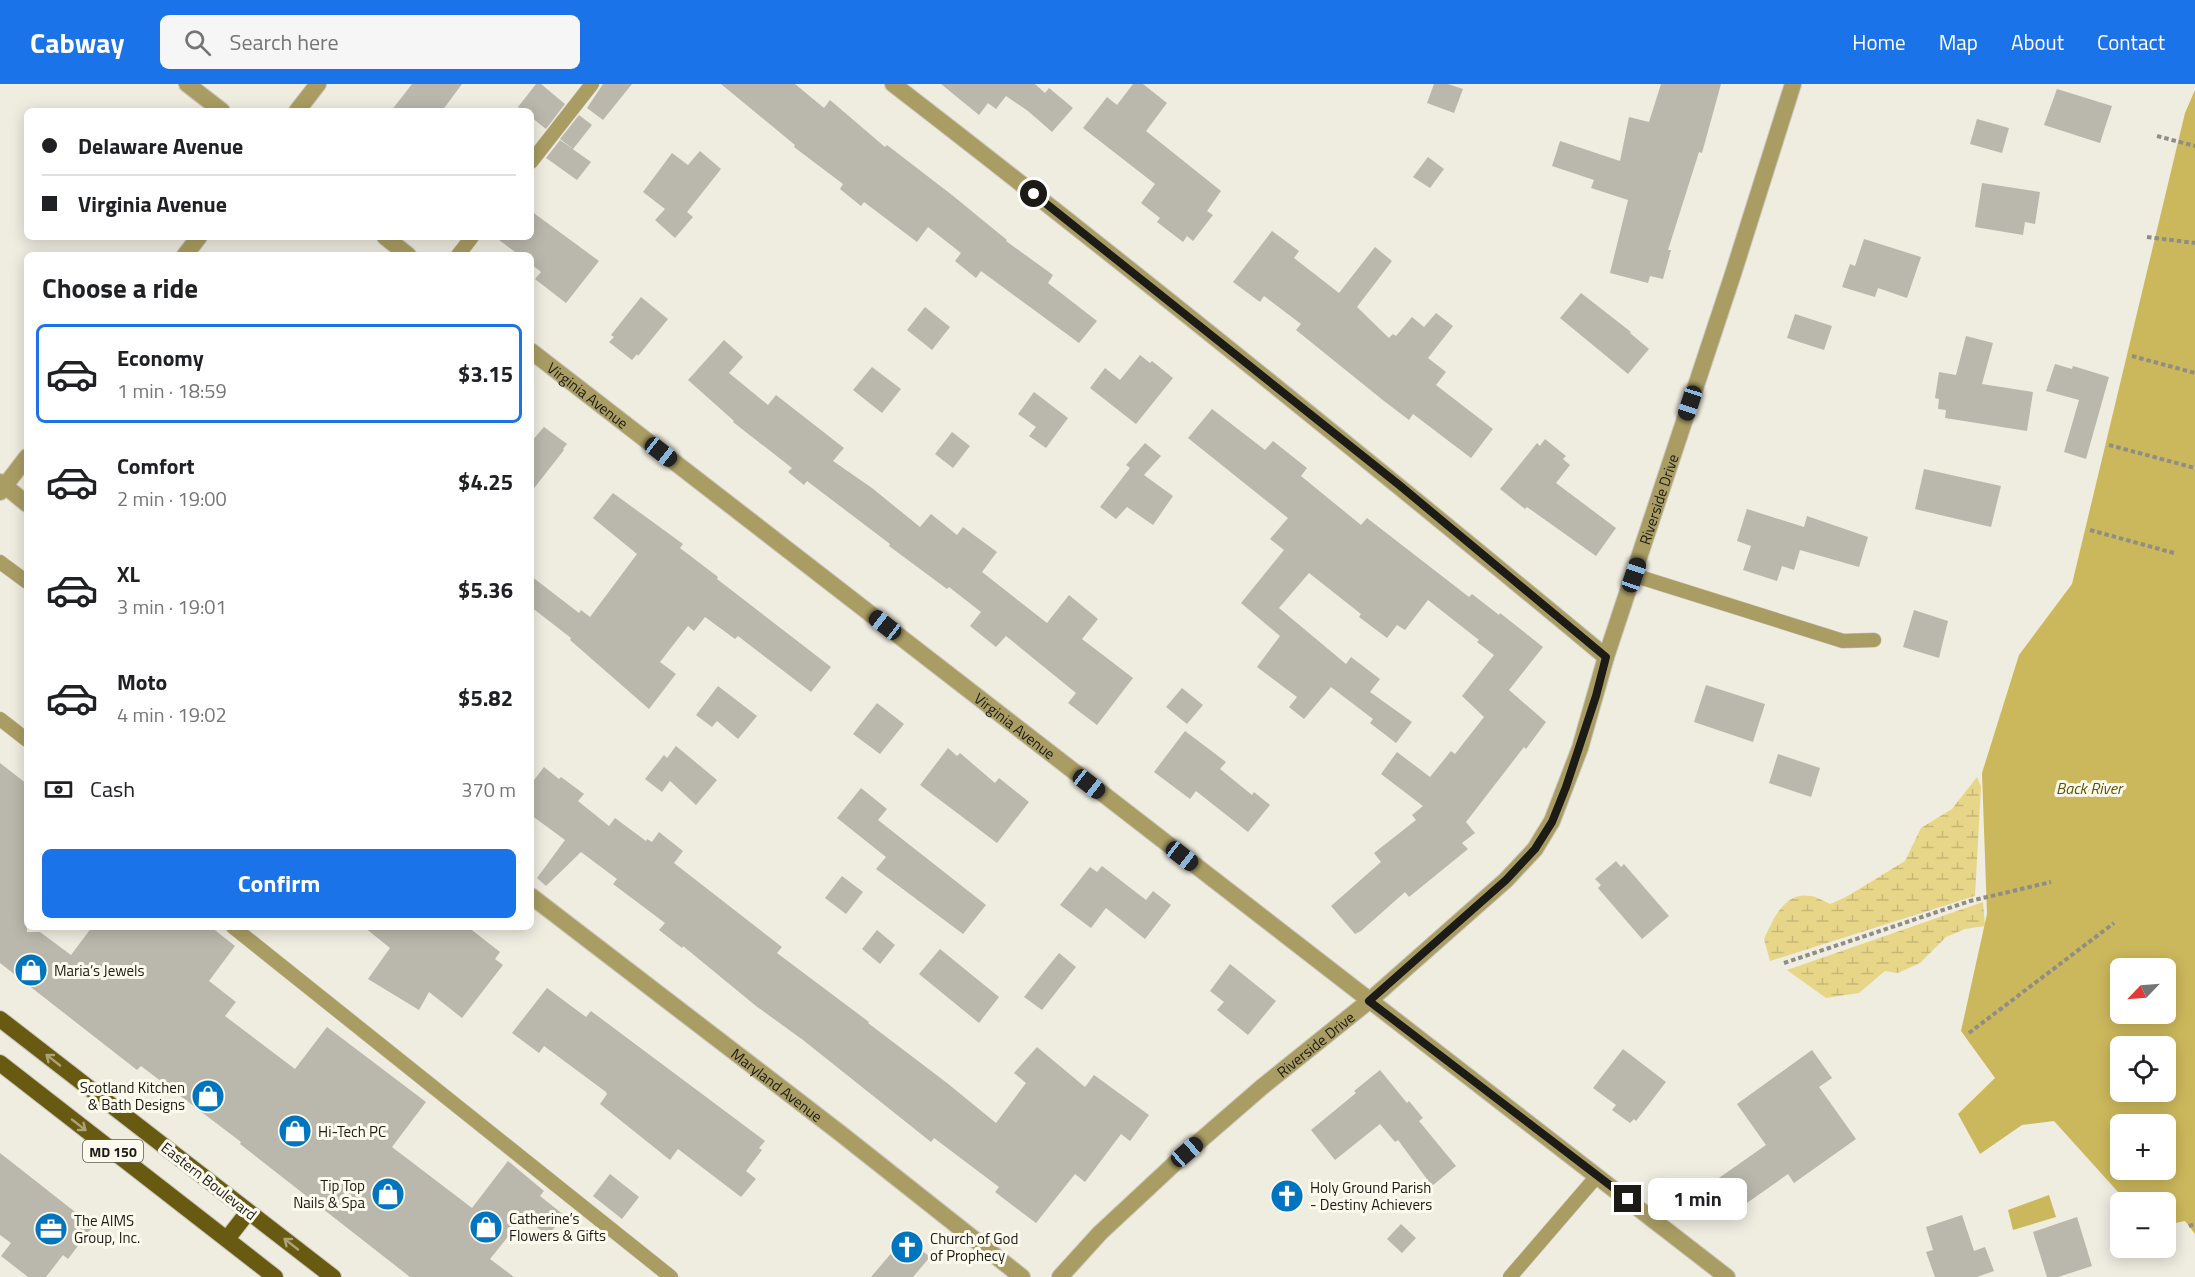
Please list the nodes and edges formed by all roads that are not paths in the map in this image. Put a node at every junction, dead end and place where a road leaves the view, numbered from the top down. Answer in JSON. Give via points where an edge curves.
{"nodes":[{"id":1,"x":187,"y":84,"type":"edge"},
{"id":2,"x":318,"y":84,"type":"edge"},
{"id":3,"x":592,"y":84,"type":"edge"},
{"id":4,"x":893,"y":84,"type":"edge"},
{"id":5,"x":1793,"y":84,"type":"edge"},
{"id":6,"x":218,"y":108,"type":"edge"},
{"id":7,"x":299,"y":108,"type":"edge"},
{"id":8,"x":534,"y":158,"type":"edge"},
{"id":9,"x":197,"y":240,"type":"edge"},
{"id":10,"x":388,"y":240,"type":"edge"},
{"id":11,"x":470,"y":240,"type":"edge"},
{"id":12,"x":187,"y":252,"type":"edge"},
{"id":13,"x":404,"y":252,"type":"edge"},
{"id":14,"x":460,"y":252,"type":"edge"},
{"id":15,"x":534,"y":353,"type":"edge"},
{"id":16,"x":24,"y":461,"type":"edge"},
{"id":17,"x":2,"y":487,"type":"edge"},
{"id":18,"x":24,"y":502,"type":"edge"},
{"id":19,"x":0,"y":562,"type":"edge"},
{"id":20,"x":1634,"y":575,"type":"junction"},
{"id":21,"x":24,"y":580,"type":"edge"},
{"id":22,"x":1874,"y":640,"type":"dead end"},
{"id":23,"x":1606,"y":657,"type":"junction"},
{"id":24,"x":0,"y":719,"type":"edge"},
{"id":25,"x":24,"y":738,"type":"edge"},
{"id":26,"x":534,"y":898,"type":"edge"},
{"id":27,"x":237,"y":930,"type":"edge"},
{"id":28,"x":1369,"y":1001,"type":"junction"},
{"id":29,"x":0,"y":1019,"type":"edge"},
{"id":30,"x":0,"y":1063,"type":"edge"},
{"id":31,"x":1597,"y":1176,"type":"junction"},
{"id":32,"x":248,"y":1212,"type":"junction"},
{"id":33,"x":227,"y":1239,"type":"junction"},
{"id":34,"x":275,"y":1277,"type":"edge"},
{"id":35,"x":333,"y":1277,"type":"edge"},
{"id":36,"x":671,"y":1277,"type":"edge"},
{"id":37,"x":1022,"y":1277,"type":"edge"},
{"id":38,"x":1060,"y":1277,"type":"edge"},
{"id":39,"x":1510,"y":1277,"type":"edge"},
{"id":40,"x":1727,"y":1277,"type":"edge"}],
"edges":[{"from":1,"to":6,"type":"street"},
{"from":2,"to":7,"type":"street"},
{"from":3,"to":8,"type":"lane"},
{"from":4,"to":23,"type":"street","via":[[1398,484]]},
{"from":5,"to":20,"type":"street","name":"Riverside Drive"},
{"from":9,"to":12,"type":"street"},
{"from":10,"to":13,"type":"street"},
{"from":11,"to":14,"type":"lane"},
{"from":15,"to":28,"type":"street","name":"Virginia Avenue"},
{"from":16,"to":17,"type":"street"},
{"from":17,"to":18,"type":"street"},
{"from":19,"to":21,"type":"lane"},
{"from":20,"to":22,"type":"lane","via":[[1843,641]]},
{"from":20,"to":23,"type":"street","name":"Riverside Drive"},
{"from":23,"to":28,"type":"street","name":"Riverside Drive","via":[[1566,787],[1552,822],[1535,849],[1506,880]]},
{"from":24,"to":25,"type":"lane"},
{"from":26,"to":37,"type":"street","name":"Maryland Avenue"},
{"from":27,"to":36,"type":"lane"},
{"from":28,"to":31,"type":"street","name":"Virginia Avenue"},
{"from":28,"to":38,"type":"street","name":"Riverside Drive","via":[[1171,1166]]},
{"from":32,"to":29,"type":"main road","name":"Eastern Boulevard","number":"MD 150","one_way":true},
{"from":30,"to":33,"type":"main road","number":"MD 150","one_way":true},
{"from":31,"to":39,"type":"lane"},
{"from":31,"to":40,"type":"street","name":"Virginia Avenue"},
{"from":32,"to":33,"type":"main road"},
{"from":35,"to":32,"type":"main road","name":"Eastern Boulevard","number":"MD 150","one_way":true},
{"from":33,"to":34,"type":"main road","number":"MD 150"}]}
